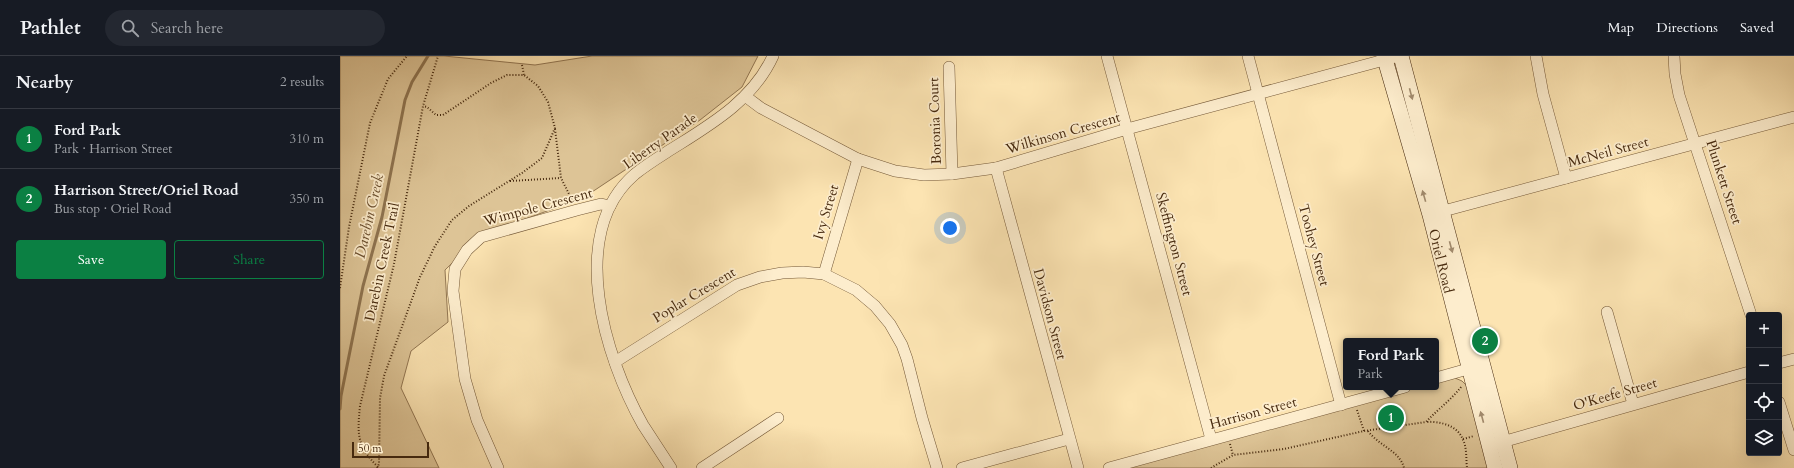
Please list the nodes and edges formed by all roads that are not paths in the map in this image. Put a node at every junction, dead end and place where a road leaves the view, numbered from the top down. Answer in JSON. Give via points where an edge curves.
{"nodes":[{"id":1,"x":773,"y":56,"type":"edge"},
{"id":2,"x":1107,"y":56,"type":"edge"},
{"id":3,"x":1248,"y":56,"type":"edge"},
{"id":4,"x":1536,"y":56,"type":"edge"},
{"id":5,"x":1674,"y":56,"type":"edge"},
{"id":6,"x":1392,"y":57,"type":"edge"},
{"id":7,"x":949,"y":67,"type":"dead end"},
{"id":8,"x":1258,"y":94,"type":"junction"},
{"id":9,"x":746,"y":96,"type":"junction"},
{"id":10,"x":1794,"y":117,"type":"edge"},
{"id":11,"x":1127,"y":129,"type":"junction"},
{"id":12,"x":1696,"y":144,"type":"junction"},
{"id":13,"x":858,"y":159,"type":"junction"},
{"id":14,"x":996,"y":168,"type":"junction"},
{"id":15,"x":952,"y":174,"type":"junction"},
{"id":16,"x":1566,"y":178,"type":"junction"},
{"id":17,"x":610,"y":206,"type":"junction"},
{"id":18,"x":1436,"y":214,"type":"junction"},
{"id":19,"x":824,"y":274,"type":"junction"},
{"id":20,"x":1607,"y":312,"type":"dead end"},
{"id":21,"x":1750,"y":312,"type":"edge"},
{"id":22,"x":1794,"y":360,"type":"edge"},
{"id":23,"x":615,"y":362,"type":"junction"},
{"id":24,"x":1782,"y":363,"type":"edge"},
{"id":25,"x":1484,"y":365,"type":"junction"},
{"id":26,"x":1746,"y":373,"type":"edge"},
{"id":27,"x":1467,"y":376,"type":"junction"},
{"id":28,"x":1439,"y":378,"type":"edge"},
{"id":29,"x":1394,"y":390,"type":"edge"},
{"id":30,"x":1633,"y":404,"type":"junction"},
{"id":31,"x":1341,"y":405,"type":"junction"},
{"id":32,"x":1782,"y":412,"type":"edge"},
{"id":33,"x":778,"y":418,"type":"dead end"},
{"id":34,"x":1069,"y":439,"type":"junction"},
{"id":35,"x":1211,"y":439,"type":"junction"},
{"id":36,"x":1496,"y":444,"type":"junction"},
{"id":37,"x":1794,"y":450,"type":"edge"},
{"id":38,"x":498,"y":468,"type":"edge"},
{"id":39,"x":671,"y":468,"type":"edge"},
{"id":40,"x":702,"y":468,"type":"edge"},
{"id":41,"x":937,"y":468,"type":"edge"},
{"id":42,"x":962,"y":468,"type":"edge"},
{"id":43,"x":1078,"y":468,"type":"edge"},
{"id":44,"x":1109,"y":468,"type":"edge"},
{"id":45,"x":1495,"y":468,"type":"edge"},
{"id":46,"x":1510,"y":468,"type":"edge"}],
"edges":[{"from":1,"to":9,"type":"street","name":"Liberty Parade","via":[[768,67]]},
{"from":2,"to":11,"type":"street","name":"Skeffington Street"},
{"from":3,"to":8,"type":"street","name":"Toohey Street"},
{"from":4,"to":16,"type":"street","via":[[1543,94]]},
{"from":5,"to":12,"type":"street","name":"Plunkett Street","via":[[1679,95]]},
{"from":6,"to":8,"type":"street","name":"Wilkinson Crescent"},
{"from":6,"to":18,"type":"main road","name":"Oriel Road"},
{"from":7,"to":15,"type":"street","name":"Boronia Court"},
{"from":8,"to":11,"type":"street","name":"Wilkinson Crescent"},
{"from":8,"to":31,"type":"street","name":"Toohey Street"},
{"from":9,"to":13,"type":"street","name":"Wilkinson Crescent","via":[[761,108]]},
{"from":9,"to":17,"type":"street","name":"Liberty Parade","via":[[729,111],[635,174],[620,189]]},
{"from":10,"to":12,"type":"street","name":"McNeil Street"},
{"from":11,"to":14,"type":"street","name":"Wilkinson Crescent"},
{"from":11,"to":35,"type":"street","name":"Skeffington Street"},
{"from":12,"to":16,"type":"street","name":"McNeil Street"},
{"from":12,"to":21,"type":"street","name":"Plunkett Street"},
{"from":13,"to":15,"type":"street","name":"Wilkinson Crescent","via":[[894,171],[924,175]]},
{"from":13,"to":19,"type":"street","name":"Ivy Street"},
{"from":14,"to":15,"type":"street","name":"Wilkinson Crescent"},
{"from":14,"to":34,"type":"street","name":"Davidson Street"},
{"from":16,"to":18,"type":"street","name":"McNeil Street"},
{"from":17,"to":23,"type":"street","name":"Liberty Parade","via":[[603,221],[597,271],[604,325]]},
{"from":17,"to":38,"type":"street","name":"Wimpole Crescent","via":[[601,204],[481,238],[467,250],[455,269],[453,292],[465,379],[477,420]]},
{"from":18,"to":25,"type":"main road","name":"Oriel Road","one_way":true},
{"from":18,"to":27,"type":"main road","name":"Oriel Road"},
{"from":19,"to":23,"type":"street","name":"Poplar Crescent","via":[[782,273],[760,276],[737,285]]},
{"from":19,"to":41,"type":"street","name":"Poplar Crescent","via":[[856,290],[875,306],[890,324],[907,359]]},
{"from":20,"to":30,"type":"street"},
{"from":22,"to":24,"type":"street"},
{"from":23,"to":39,"type":"street","name":"Liberty Parade","via":[[643,424]]},
{"from":25,"to":27,"type":"street"},
{"from":25,"to":36,"type":"main road","name":"Oriel Road"},
{"from":26,"to":30,"type":"street","name":"O'Keefe Street"},
{"from":27,"to":28,"type":"street"},
{"from":36,"to":27,"type":"main road","name":"Oriel Road","one_way":true},
{"from":29,"to":31,"type":"street","name":"Harrison Street"},
{"from":30,"to":36,"type":"street","name":"O'Keefe Street"},
{"from":31,"to":35,"type":"street","name":"Harrison Street"},
{"from":32,"to":37,"type":"street"},
{"from":33,"to":40,"type":"street"},
{"from":34,"to":42,"type":"street"},
{"from":34,"to":43,"type":"street","name":"Davidson Street"},
{"from":35,"to":44,"type":"street","name":"Harrison Street"},
{"from":36,"to":45,"type":"main road","name":"Oriel Road"},
{"from":36,"to":46,"type":"main road","name":"Oriel Road"}]}
